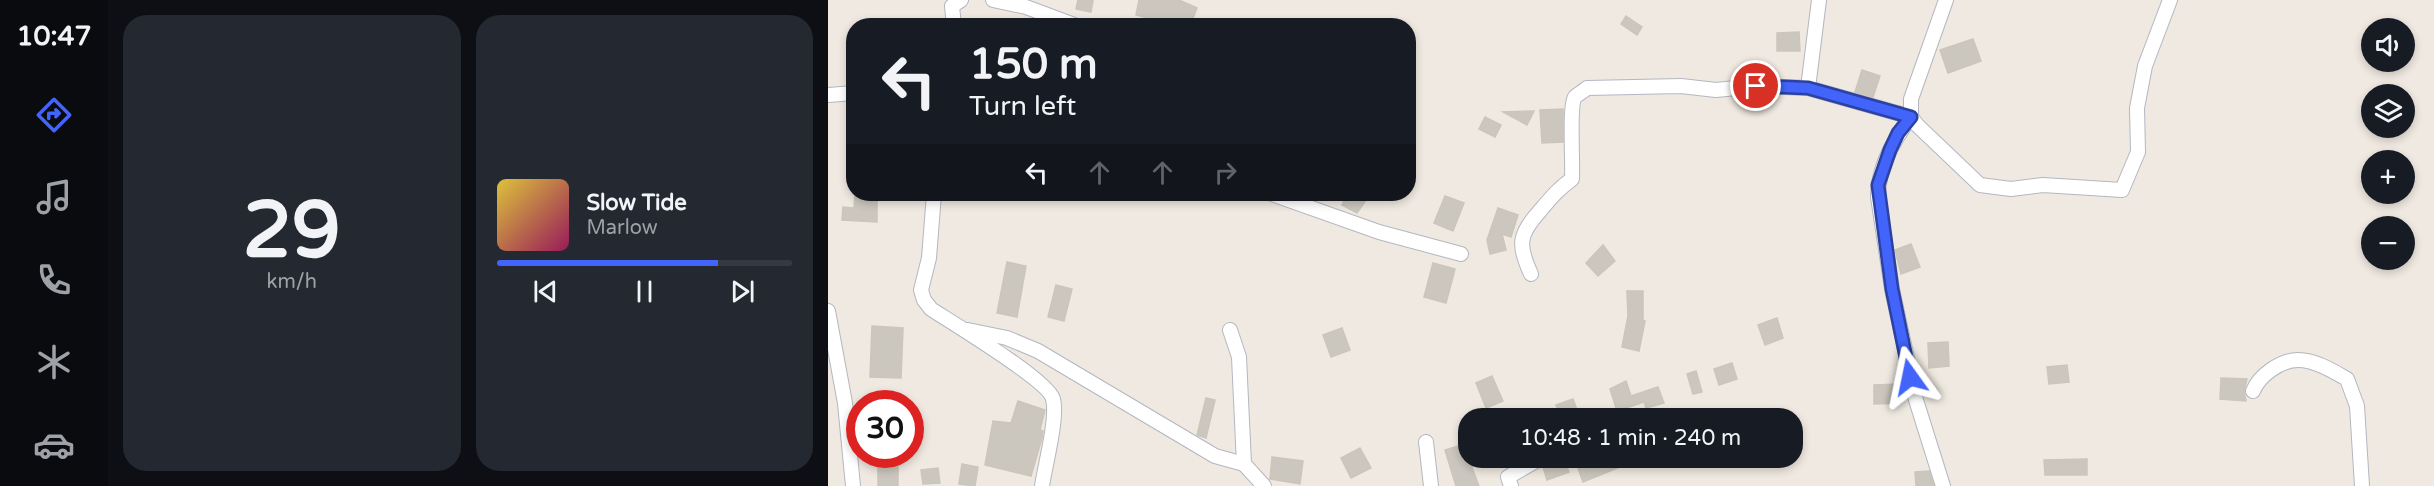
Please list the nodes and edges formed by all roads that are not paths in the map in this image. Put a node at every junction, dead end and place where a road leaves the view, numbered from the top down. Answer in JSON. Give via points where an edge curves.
{"nodes":[{"id":1,"x":993,"y":0,"type":"edge"},
{"id":2,"x":1819,"y":0,"type":"edge"},
{"id":3,"x":1946,"y":0,"type":"edge"},
{"id":4,"x":2170,"y":0,"type":"edge"},
{"id":5,"x":955,"y":2,"type":"edge"},
{"id":6,"x":954,"y":18,"type":"edge"},
{"id":7,"x":1056,"y":18,"type":"edge"},
{"id":8,"x":1808,"y":88,"type":"junction"},
{"id":9,"x":846,"y":94,"type":"edge"},
{"id":10,"x":828,"y":95,"type":"edge"},
{"id":11,"x":1911,"y":117,"type":"junction"},
{"id":12,"x":934,"y":201,"type":"edge"},
{"id":13,"x":1292,"y":201,"type":"edge"},
{"id":14,"x":1461,"y":254,"type":"dead end"},
{"id":15,"x":1531,"y":274,"type":"dead end"},
{"id":16,"x":828,"y":311,"type":"edge"},
{"id":17,"x":962,"y":330,"type":"junction"},
{"id":18,"x":1230,"y":330,"type":"dead end"},
{"id":19,"x":2253,"y":391,"type":"dead end"},
{"id":20,"x":1426,"y":442,"type":"dead end"},
{"id":21,"x":1244,"y":464,"type":"junction"},
{"id":22,"x":1524,"y":468,"type":"edge"},
{"id":23,"x":853,"y":486,"type":"edge"},
{"id":24,"x":1042,"y":486,"type":"edge"},
{"id":25,"x":1264,"y":486,"type":"edge"},
{"id":26,"x":1431,"y":486,"type":"edge"},
{"id":27,"x":1511,"y":486,"type":"edge"},
{"id":28,"x":1943,"y":486,"type":"edge"},
{"id":29,"x":2362,"y":486,"type":"edge"}],
"edges":[{"from":1,"to":7,"type":"street"},
{"from":2,"to":8,"type":"street"},
{"from":3,"to":11,"type":"street","via":[[1911,99]]},
{"from":4,"to":11,"type":"street","via":[[2145,66],[2137,108],[2138,152],[2121,190],[1980,185]]},
{"from":5,"to":6,"type":"street"},
{"from":8,"to":11,"type":"street"},
{"from":8,"to":15,"type":"street","via":[[1587,88],[1575,97],[1570,112],[1574,138],[1572,179],[1548,199],[1522,234],[1522,255]]},
{"from":9,"to":10,"type":"street"},
{"from":11,"to":28,"type":"street","via":[[1890,150],[1878,197],[1892,289],[1916,400]]},
{"from":12,"to":17,"type":"street","via":[[931,246],[921,290],[931,309]]},
{"from":13,"to":14,"type":"street","via":[[1379,232]]},
{"from":16,"to":23,"type":"street","via":[[845,403]]},
{"from":17,"to":21,"type":"street","via":[[1007,338],[1038,351],[1215,456]]},
{"from":17,"to":24,"type":"street","via":[[1051,394],[1054,414]]},
{"from":18,"to":21,"type":"street","via":[[1239,357]]},
{"from":19,"to":29,"type":"street","via":[[2266,374],[2297,360],[2327,368],[2347,379],[2357,406]]},
{"from":20,"to":26,"type":"street"},
{"from":21,"to":25,"type":"street"},
{"from":22,"to":27,"type":"street","via":[[1509,477]]}]}
